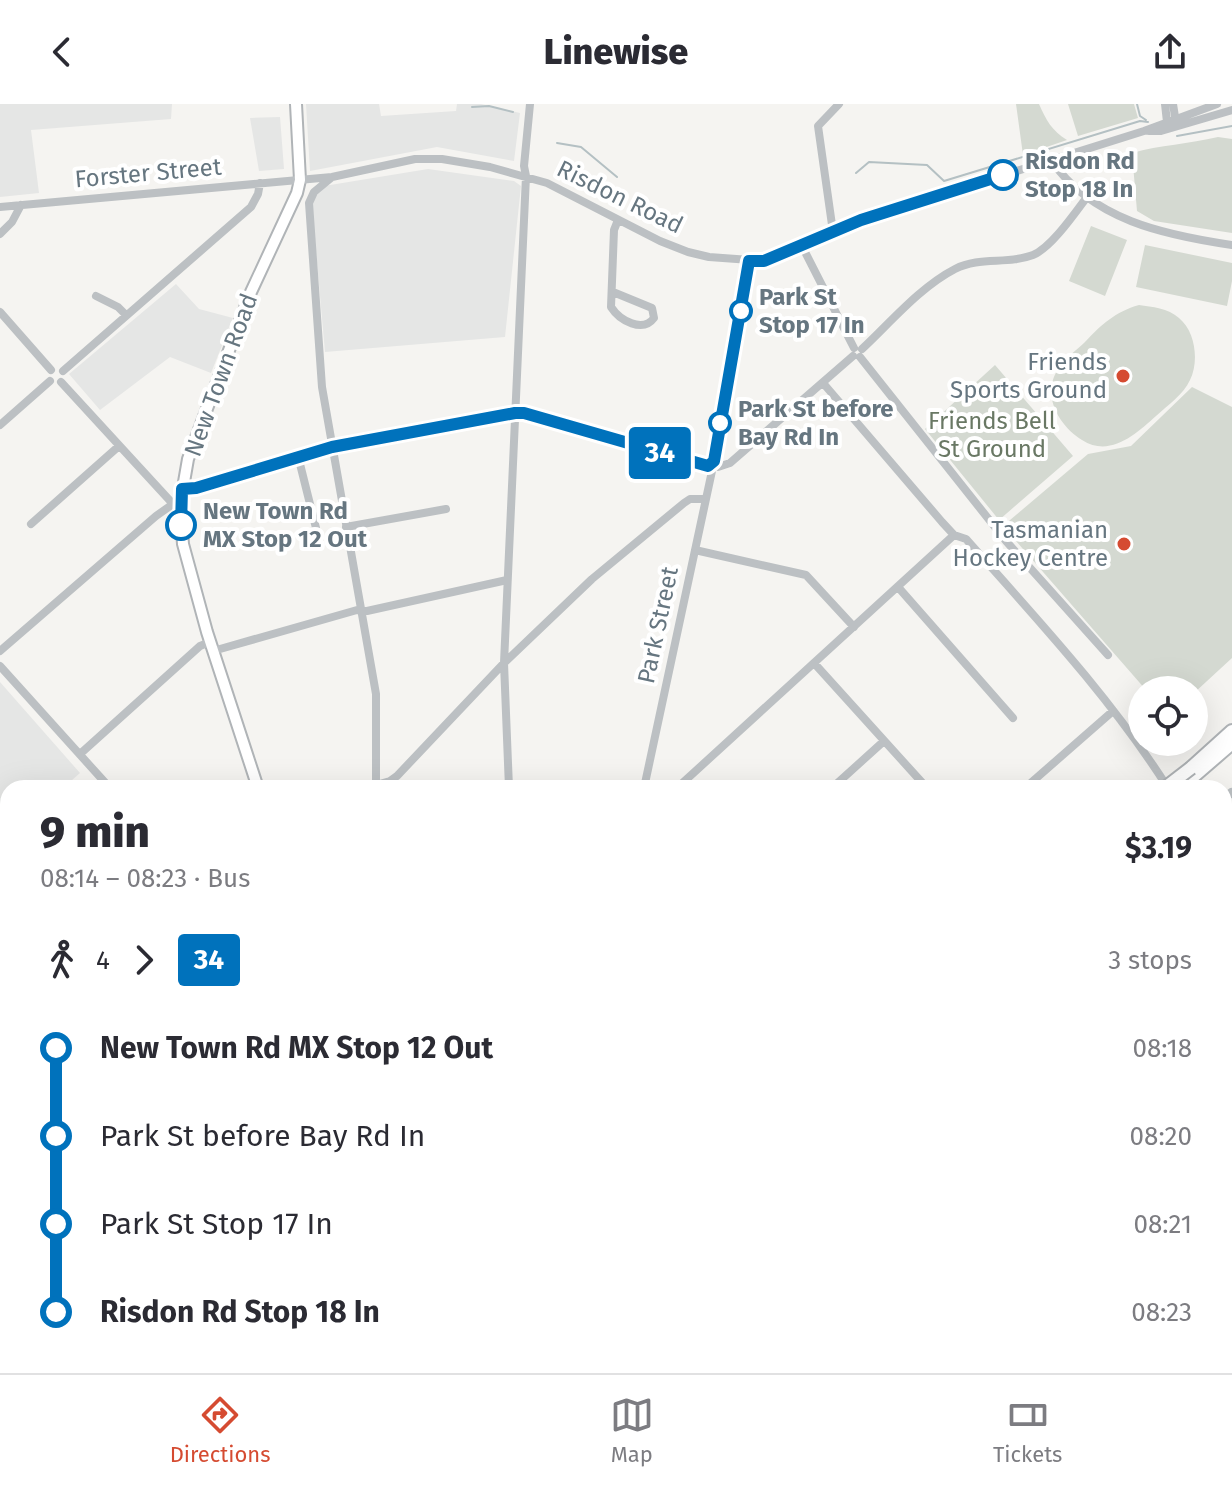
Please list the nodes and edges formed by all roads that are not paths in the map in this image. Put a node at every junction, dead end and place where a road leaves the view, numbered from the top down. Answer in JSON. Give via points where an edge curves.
{"nodes":[{"id":1,"x":296,"y":104,"type":"edge"},
{"id":2,"x":530,"y":104,"type":"edge"},
{"id":3,"x":839,"y":104,"type":"edge"},
{"id":4,"x":1165,"y":104,"type":"edge"},
{"id":5,"x":1173,"y":104,"type":"edge"},
{"id":6,"x":1217,"y":104,"type":"edge"},
{"id":7,"x":1232,"y":110,"type":"edge"},
{"id":8,"x":1173,"y":123,"type":"junction"},
{"id":9,"x":1051,"y":160,"type":"junction"},
{"id":10,"x":526,"y":176,"type":"junction"},
{"id":11,"x":332,"y":177,"type":"junction"},
{"id":12,"x":300,"y":180,"type":"junction"},
{"id":13,"x":260,"y":183,"type":"junction"},
{"id":14,"x":1087,"y":197,"type":"junction"},
{"id":15,"x":21,"y":205,"type":"junction"},
{"id":16,"x":0,"y":207,"type":"edge"},
{"id":17,"x":618,"y":220,"type":"junction"},
{"id":18,"x":833,"y":232,"type":"junction"},
{"id":19,"x":0,"y":234,"type":"edge"},
{"id":20,"x":1232,"y":245,"type":"edge"},
{"id":21,"x":802,"y":246,"type":"junction"},
{"id":22,"x":749,"y":261,"type":"junction"},
{"id":23,"x":613,"y":292,"type":"junction"},
{"id":24,"x":96,"y":296,"type":"dead end"},
{"id":25,"x":0,"y":312,"type":"edge"},
{"id":26,"x":126,"y":315,"type":"junction"},
{"id":27,"x":9,"y":322,"type":"junction"},
{"id":28,"x":0,"y":330,"type":"edge"},
{"id":29,"x":857,"y":352,"type":"junction"},
{"id":30,"x":51,"y":370,"type":"junction"},
{"id":31,"x":63,"y":371,"type":"junction"},
{"id":32,"x":50,"y":381,"type":"junction"},
{"id":33,"x":61,"y":382,"type":"junction"},
{"id":34,"x":823,"y":383,"type":"junction"},
{"id":35,"x":515,"y":413,"type":"junction"},
{"id":36,"x":0,"y":425,"type":"edge"},
{"id":37,"x":119,"y":446,"type":"junction"},
{"id":38,"x":332,"y":447,"type":"junction"},
{"id":39,"x":298,"y":456,"type":"junction"},
{"id":40,"x":713,"y":466,"type":"junction"},
{"id":41,"x":182,"y":489,"type":"junction"},
{"id":42,"x":706,"y":499,"type":"junction"},
{"id":43,"x":176,"y":504,"type":"junction"},
{"id":44,"x":446,"y":509,"type":"dead end"},
{"id":45,"x":31,"y":524,"type":"dead end"},
{"id":46,"x":346,"y":527,"type":"junction"},
{"id":47,"x":316,"y":528,"type":"dead end"},
{"id":48,"x":954,"y":535,"type":"junction"},
{"id":49,"x":695,"y":550,"type":"junction"},
{"id":50,"x":507,"y":580,"type":"junction"},
{"id":51,"x":898,"y":587,"type":"junction"},
{"id":52,"x":362,"y":610,"type":"junction"},
{"id":53,"x":854,"y":627,"type":"junction"},
{"id":54,"x":212,"y":647,"type":"junction"},
{"id":55,"x":0,"y":651,"type":"edge"},
{"id":56,"x":1108,"y":655,"type":"dead end"},
{"id":57,"x":504,"y":663,"type":"junction"},
{"id":58,"x":814,"y":663,"type":"junction"},
{"id":59,"x":0,"y":666,"type":"edge"},
{"id":60,"x":1113,"y":711,"type":"junction"},
{"id":61,"x":1013,"y":718,"type":"dead end"},
{"id":62,"x":1232,"y":731,"type":"edge"},
{"id":63,"x":884,"y":741,"type":"junction"},
{"id":64,"x":1232,"y":743,"type":"edge"},
{"id":65,"x":80,"y":754,"type":"junction"},
{"id":66,"x":1194,"y":772,"type":"junction"},
{"id":67,"x":103,"y":780,"type":"edge"},
{"id":68,"x":255,"y":780,"type":"edge"},
{"id":69,"x":376,"y":780,"type":"edge"},
{"id":70,"x":391,"y":780,"type":"edge"},
{"id":71,"x":509,"y":780,"type":"edge"},
{"id":72,"x":646,"y":780,"type":"edge"},
{"id":73,"x":686,"y":780,"type":"edge"},
{"id":74,"x":841,"y":780,"type":"edge"},
{"id":75,"x":920,"y":780,"type":"edge"},
{"id":76,"x":1034,"y":780,"type":"edge"},
{"id":77,"x":1162,"y":780,"type":"edge"},
{"id":78,"x":1180,"y":780,"type":"edge"},
{"id":79,"x":1187,"y":780,"type":"edge"}],
"edges":[{"from":1,"to":12,"type":"main road","name":"New Town Road"},
{"from":2,"to":10,"type":"street"},
{"from":3,"to":18,"type":"street","via":[[818,126]]},
{"from":4,"to":8,"type":"street"},
{"from":5,"to":8,"type":"street"},
{"from":6,"to":8,"type":"street","name":"Risdon Road"},
{"from":7,"to":8,"type":"street","name":"Risdon Road"},
{"from":8,"to":9,"type":"street","name":"Risdon Road"},
{"from":9,"to":14,"type":"street"},
{"from":9,"to":18,"type":"street","name":"Risdon Road"},
{"from":10,"to":11,"type":"street","name":"Risdon Road","via":[[471,163],[415,159]]},
{"from":10,"to":17,"type":"street","name":"Risdon Road"},
{"from":10,"to":35,"type":"street"},
{"from":11,"to":12,"type":"street","name":"Risdon Road"},
{"from":11,"to":38,"type":"street","via":[[309,203],[322,387]]},
{"from":12,"to":13,"type":"street","name":"Forster Street"},
{"from":12,"to":41,"type":"main road","name":"New Town Road","via":[[251,292],[188,459]]},
{"from":13,"to":15,"type":"street","name":"Forster Street"},
{"from":13,"to":26,"type":"street","via":[[251,207]]},
{"from":14,"to":20,"type":"street","via":[[1141,226]]},
{"from":14,"to":29,"type":"street","via":[[1035,255],[978,261],[952,270]]},
{"from":15,"to":16,"type":"street","name":"Forster Street"},
{"from":15,"to":19,"type":"street"},
{"from":17,"to":22,"type":"street","name":"Risdon Road","via":[[688,252]]},
{"from":17,"to":23,"type":"street"},
{"from":18,"to":21,"type":"street","name":"Risdon Road"},
{"from":21,"to":22,"type":"street","name":"Risdon Road","via":[[764,261]]},
{"from":21,"to":29,"type":"street"},
{"from":22,"to":40,"type":"street","name":"Park Street"},
{"from":23,"to":23,"type":"street","via":[[611,307],[619,317],[645,327],[651,324],[652,308]]},
{"from":24,"to":26,"type":"street"},
{"from":25,"to":27,"type":"street"},
{"from":26,"to":31,"type":"street"},
{"from":27,"to":28,"type":"street"},
{"from":27,"to":30,"type":"street"},
{"from":29,"to":34,"type":"street"},
{"from":29,"to":56,"type":"street","via":[[1001,535]]},
{"from":30,"to":31,"type":"street"},
{"from":30,"to":32,"type":"street"},
{"from":31,"to":33,"type":"street"},
{"from":32,"to":33,"type":"street"},
{"from":32,"to":36,"type":"street"},
{"from":33,"to":37,"type":"street"},
{"from":34,"to":40,"type":"street","via":[[730,463]]},
{"from":34,"to":48,"type":"street"},
{"from":35,"to":38,"type":"street"},
{"from":35,"to":40,"type":"street"},
{"from":35,"to":50,"type":"street"},
{"from":37,"to":43,"type":"street"},
{"from":37,"to":45,"type":"street"},
{"from":38,"to":39,"type":"street"},
{"from":38,"to":46,"type":"street"},
{"from":39,"to":41,"type":"street"},
{"from":39,"to":47,"type":"street"},
{"from":40,"to":42,"type":"street","name":"Park Street"},
{"from":41,"to":43,"type":"main road","name":"New Town Road"},
{"from":42,"to":49,"type":"street","name":"Park Street"},
{"from":42,"to":57,"type":"street","via":[[684,503],[592,579]]},
{"from":43,"to":54,"type":"main road","name":"New Town Road"},
{"from":43,"to":55,"type":"street"},
{"from":44,"to":46,"type":"street"},
{"from":46,"to":52,"type":"street"},
{"from":48,"to":51,"type":"street"},
{"from":48,"to":60,"type":"street","via":[[966,539]]},
{"from":49,"to":53,"type":"street","via":[[806,575]]},
{"from":49,"to":72,"type":"street","name":"Park Street"},
{"from":50,"to":52,"type":"street"},
{"from":50,"to":57,"type":"street"},
{"from":51,"to":53,"type":"street"},
{"from":51,"to":61,"type":"street"},
{"from":52,"to":54,"type":"street"},
{"from":52,"to":69,"type":"street","via":[[376,694]]},
{"from":53,"to":58,"type":"street"},
{"from":54,"to":65,"type":"street","via":[[200,646]]},
{"from":54,"to":68,"type":"main road","name":"New Town Road"},
{"from":57,"to":70,"type":"street"},
{"from":57,"to":71,"type":"street"},
{"from":58,"to":63,"type":"street"},
{"from":58,"to":73,"type":"street"},
{"from":59,"to":65,"type":"street"},
{"from":60,"to":76,"type":"street"},
{"from":60,"to":77,"type":"street"},
{"from":62,"to":66,"type":"highway"},
{"from":63,"to":74,"type":"street"},
{"from":63,"to":75,"type":"street"},
{"from":64,"to":66,"type":"highway"},
{"from":65,"to":67,"type":"street"},
{"from":66,"to":78,"type":"highway","bridge":true},
{"from":66,"to":79,"type":"highway"}]}
